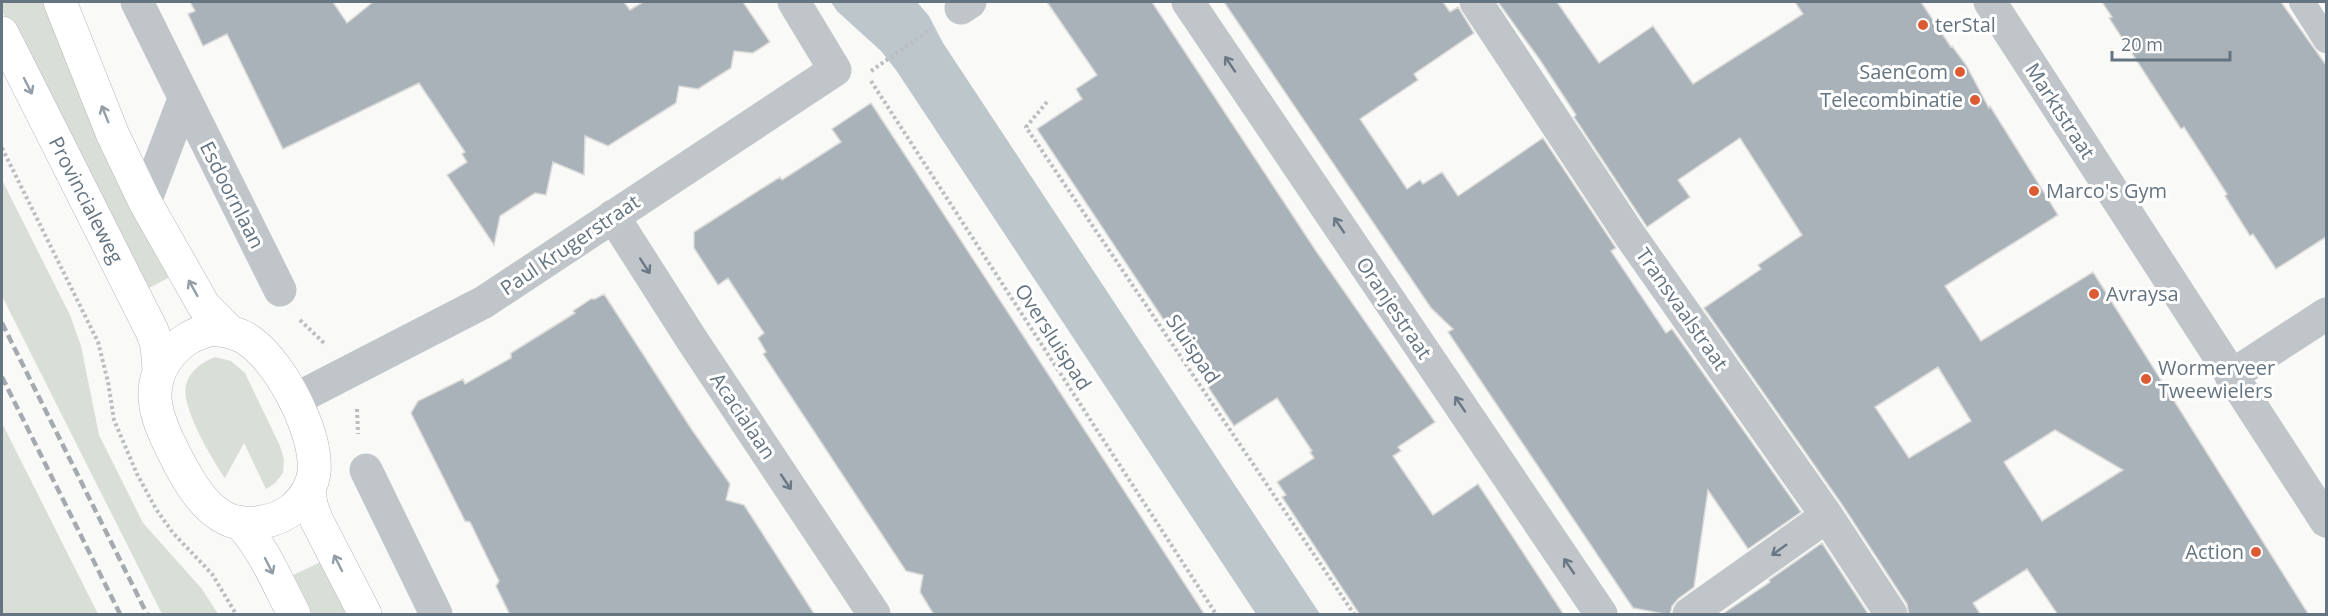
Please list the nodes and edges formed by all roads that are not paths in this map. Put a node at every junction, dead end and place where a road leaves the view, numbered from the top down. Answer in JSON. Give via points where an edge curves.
{"nodes":[{"id":1,"x":60,"y":2,"type":"edge"},
{"id":2,"x":137,"y":2,"type":"edge"},
{"id":3,"x":794,"y":2,"type":"edge"},
{"id":4,"x":1188,"y":2,"type":"edge"},
{"id":5,"x":1476,"y":2,"type":"edge"},
{"id":6,"x":1990,"y":2,"type":"edge"},
{"id":7,"x":2302,"y":2,"type":"edge"},
{"id":8,"x":2,"y":33,"type":"edge"},
{"id":9,"x":2326,"y":40,"type":"edge"},
{"id":10,"x":184,"y":99,"type":"junction"},
{"id":11,"x":145,"y":202,"type":"junction"},
{"id":12,"x":613,"y":216,"type":"junction"},
{"id":13,"x":280,"y":290,"type":"dead end"},
{"id":14,"x":2326,"y":314,"type":"edge"},
{"id":15,"x":230,"y":332,"type":"junction"},
{"id":16,"x":159,"y":369,"type":"junction"},
{"id":17,"x":2231,"y":376,"type":"junction"},
{"id":18,"x":294,"y":400,"type":"junction"},
{"id":19,"x":366,"y":470,"type":"dead end"},
{"id":20,"x":309,"y":490,"type":"junction"},
{"id":21,"x":1827,"y":516,"type":"junction"},
{"id":22,"x":2326,"y":521,"type":"edge"},
{"id":23,"x":238,"y":522,"type":"junction"},
{"id":24,"x":294,"y":615,"type":"edge"},
{"id":25,"x":365,"y":615,"type":"edge"},
{"id":26,"x":436,"y":615,"type":"edge"},
{"id":27,"x":874,"y":615,"type":"edge"},
{"id":28,"x":1601,"y":615,"type":"edge"},
{"id":29,"x":1689,"y":615,"type":"edge"},
{"id":30,"x":1891,"y":615,"type":"edge"}],
"edges":[{"from":11,"to":1,"type":"main road","one_way":true,"via":[[113,135]]},
{"from":2,"to":10,"type":"street","name":"Esdoornlaan"},
{"from":3,"to":12,"type":"street","name":"Paul Krugerstraat","via":[[850,72]]},
{"from":28,"to":4,"type":"street","name":"Oranjestraat","one_way":true},
{"from":5,"to":21,"type":"street","name":"Transvaalstraat","via":[[1629,234]]},
{"from":6,"to":17,"type":"street","name":"Marktstraat"},
{"from":7,"to":9,"type":"street"},
{"from":8,"to":16,"type":"main road","name":"Provincialeweg","one_way":true,"via":[[152,330]]},
{"from":10,"to":11,"type":"street","name":"Esdoornlaan"},
{"from":10,"to":13,"type":"street","name":"Esdoornlaan"},
{"from":15,"to":11,"type":"main road","one_way":true,"via":[[204,306]]},
{"from":12,"to":18,"type":"street","name":"Paul Krugerstraat","via":[[483,302]]},
{"from":12,"to":27,"type":"street","name":"Acacialaan","one_way":true},
{"from":14,"to":17,"type":"street"},
{"from":15,"to":16,"type":"main road","via":[[212,329],[192,334],[175,347]]},
{"from":15,"to":18,"type":"main road","via":[[249,340],[265,354]]},
{"from":16,"to":23,"type":"main road","via":[[154,390],[159,419],[188,480],[209,507],[225,519]]},
{"from":17,"to":22,"type":"street","name":"Marktstraat"},
{"from":18,"to":20,"type":"main road","via":[[312,442],[314,476]]},
{"from":19,"to":26,"type":"street"},
{"from":20,"to":23,"type":"main road","via":[[286,514],[266,522]]},
{"from":25,"to":20,"type":"main road","one_way":true,"via":[[317,522]]},
{"from":21,"to":29,"type":"street","one_way":true},
{"from":21,"to":30,"type":"street","name":"Transvaalstraat"},
{"from":23,"to":24,"type":"main road","one_way":true,"via":[[261,550]]}]}
